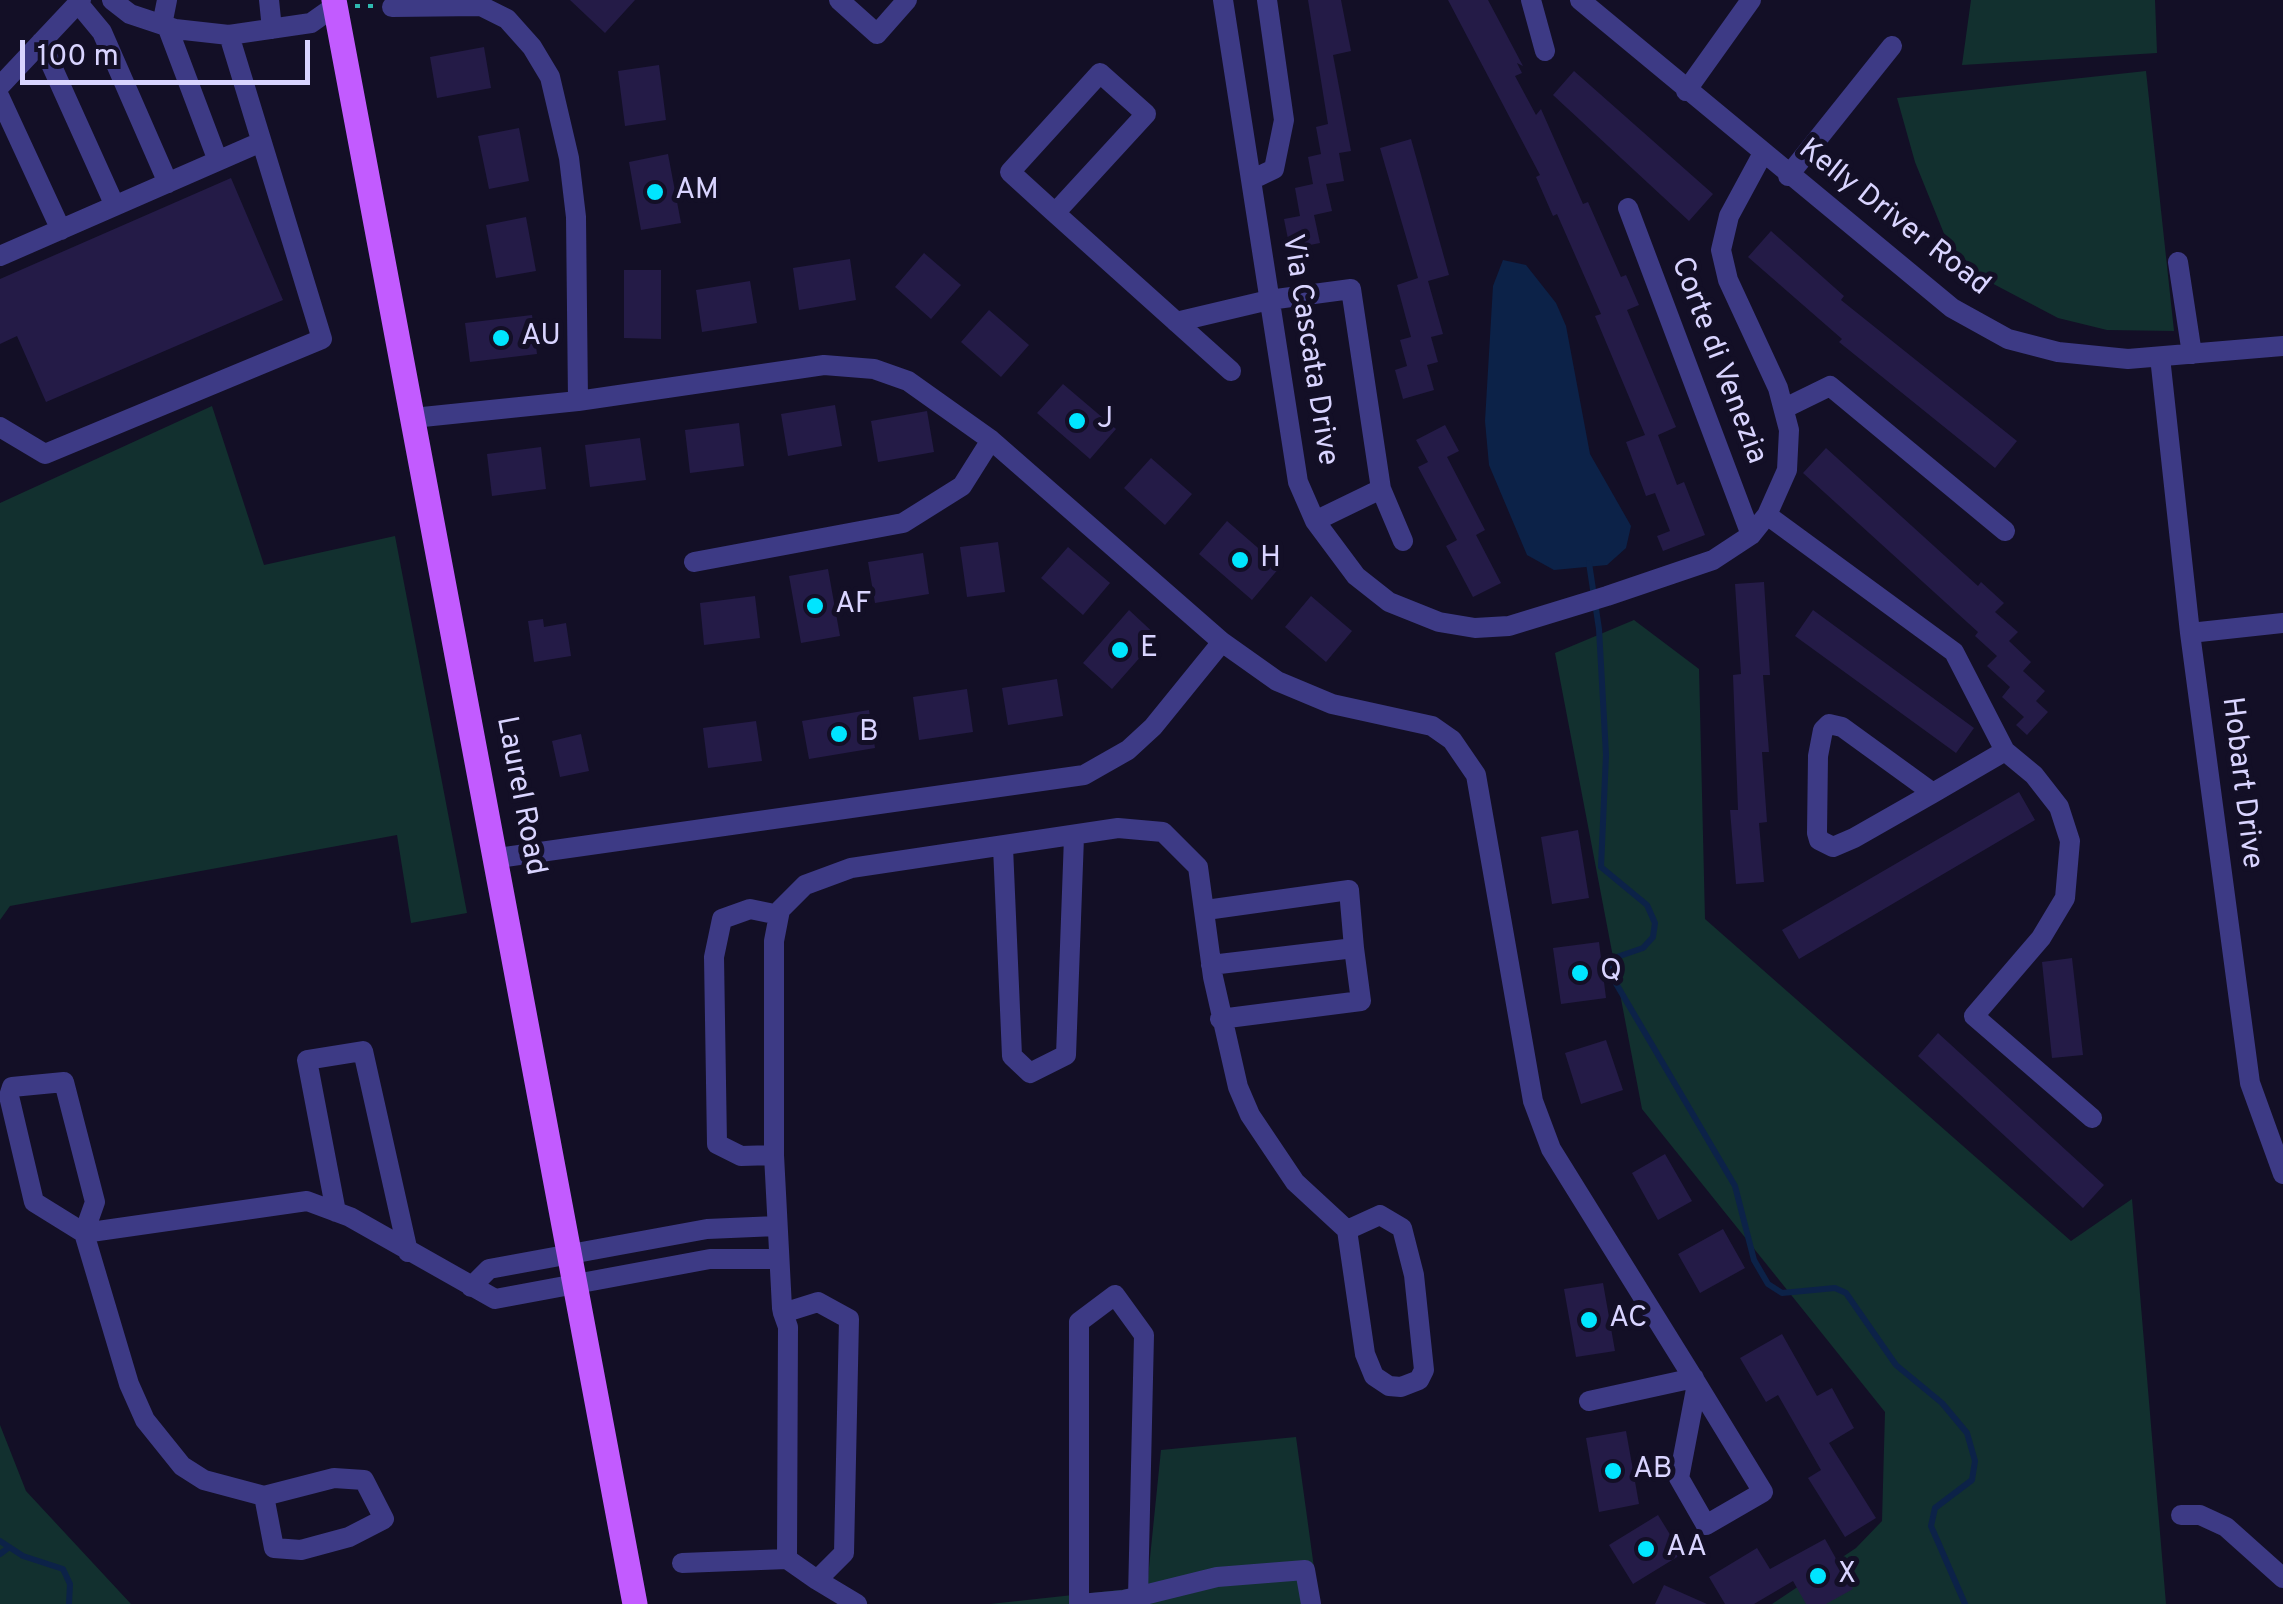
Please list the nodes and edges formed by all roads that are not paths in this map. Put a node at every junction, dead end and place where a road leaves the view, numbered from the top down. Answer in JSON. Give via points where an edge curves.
{"nodes":[{"id":1,"x":112,"y":0,"type":"edge"},
{"id":2,"x":166,"y":0,"type":"edge"},
{"id":3,"x":268,"y":0,"type":"edge"},
{"id":4,"x":839,"y":0,"type":"edge"},
{"id":5,"x":907,"y":0,"type":"edge"},
{"id":6,"x":1223,"y":0,"type":"edge"},
{"id":7,"x":1267,"y":0,"type":"edge"},
{"id":8,"x":1531,"y":0,"type":"edge"},
{"id":9,"x":1580,"y":0,"type":"edge"},
{"id":10,"x":1752,"y":0,"type":"edge"},
{"id":11,"x":80,"y":1,"type":"edge"},
{"id":12,"x":334,"y":3,"type":"edge"},
{"id":13,"x":392,"y":6,"type":"road end"},
{"id":14,"x":164,"y":26,"type":"junction"},
{"id":15,"x":272,"y":29,"type":"junction"},
{"id":16,"x":229,"y":35,"type":"junction"},
{"id":17,"x":41,"y":42,"type":"junction"},
{"id":18,"x":1892,"y":46,"type":"dead end"},
{"id":19,"x":1546,"y":52,"type":"dead end"},
{"id":20,"x":0,"y":86,"type":"edge"},
{"id":21,"x":1686,"y":91,"type":"junction"},
{"id":22,"x":0,"y":98,"type":"edge"},
{"id":23,"x":261,"y":142,"type":"junction"},
{"id":24,"x":1762,"y":155,"type":"junction"},
{"id":25,"x":218,"y":161,"type":"junction"},
{"id":26,"x":1788,"y":176,"type":"junction"},
{"id":27,"x":1250,"y":180,"type":"junction"},
{"id":28,"x":168,"y":183,"type":"junction"},
{"id":29,"x":115,"y":206,"type":"junction"},
{"id":30,"x":1628,"y":208,"type":"dead end"},
{"id":31,"x":1055,"y":213,"type":"junction"},
{"id":32,"x":60,"y":230,"type":"junction"},
{"id":33,"x":2,"y":251,"type":"edge"},
{"id":34,"x":2178,"y":262,"type":"dead end"},
{"id":35,"x":1269,"y":300,"type":"junction"},
{"id":36,"x":1176,"y":322,"type":"junction"},
{"id":37,"x":2283,"y":346,"type":"edge"},
{"id":38,"x":2192,"y":354,"type":"junction"},
{"id":39,"x":2160,"y":357,"type":"junction"},
{"id":40,"x":1231,"y":370,"type":"dead end"},
{"id":41,"x":578,"y":401,"type":"junction"},
{"id":42,"x":1786,"y":408,"type":"junction"},
{"id":43,"x":413,"y":418,"type":"junction"},
{"id":44,"x":0,"y":427,"type":"edge"},
{"id":45,"x":991,"y":440,"type":"junction"},
{"id":46,"x":1382,"y":489,"type":"junction"},
{"id":47,"x":1766,"y":515,"type":"junction"},
{"id":48,"x":1314,"y":521,"type":"junction"},
{"id":49,"x":2005,"y":532,"type":"dead end"},
{"id":50,"x":1751,"y":535,"type":"junction"},
{"id":51,"x":1403,"y":541,"type":"dead end"},
{"id":52,"x":694,"y":562,"type":"dead end"},
{"id":53,"x":2283,"y":623,"type":"edge"},
{"id":54,"x":2190,"y":633,"type":"junction"},
{"id":55,"x":1222,"y":642,"type":"junction"},
{"id":56,"x":2005,"y":751,"type":"junction"},
{"id":57,"x":1933,"y":793,"type":"junction"},
{"id":58,"x":1074,"y":837,"type":"junction"},
{"id":59,"x":1003,"y":847,"type":"junction"},
{"id":60,"x":498,"y":858,"type":"junction"},
{"id":61,"x":1206,"y":910,"type":"junction"},
{"id":62,"x":780,"y":914,"type":"junction"},
{"id":63,"x":1354,"y":948,"type":"junction"},
{"id":64,"x":1211,"y":965,"type":"junction"},
{"id":65,"x":1220,"y":1019,"type":"junction"},
{"id":66,"x":2092,"y":1118,"type":"dead end"},
{"id":67,"x":774,"y":1154,"type":"junction"},
{"id":68,"x":2283,"y":1174,"type":"edge"},
{"id":69,"x":336,"y":1212,"type":"junction"},
{"id":70,"x":776,"y":1226,"type":"junction"},
{"id":71,"x":1347,"y":1230,"type":"junction"},
{"id":72,"x":84,"y":1232,"type":"junction"},
{"id":73,"x":408,"y":1252,"type":"junction"},
{"id":74,"x":570,"y":1255,"type":"junction"},
{"id":75,"x":779,"y":1259,"type":"junction"},
{"id":76,"x":574,"y":1286,"type":"junction"},
{"id":77,"x":472,"y":1287,"type":"junction"},
{"id":78,"x":783,"y":1313,"type":"junction"},
{"id":79,"x":1696,"y":1381,"type":"junction"},
{"id":80,"x":1588,"y":1401,"type":"dead end"},
{"id":81,"x":264,"y":1496,"type":"junction"},
{"id":82,"x":2181,"y":1515,"type":"dead end"},
{"id":83,"x":787,"y":1559,"type":"junction"},
{"id":84,"x":682,"y":1563,"type":"dead end"},
{"id":85,"x":2283,"y":1578,"type":"edge"},
{"id":86,"x":817,"y":1580,"type":"junction"},
{"id":87,"x":1138,"y":1596,"type":"junction"},
{"id":88,"x":635,"y":1604,"type":"edge"},
{"id":89,"x":857,"y":1604,"type":"edge"},
{"id":90,"x":1079,"y":1604,"type":"edge"},
{"id":91,"x":1311,"y":1604,"type":"edge"}],
"edges":[{"from":1,"to":14,"type":"street"},
{"from":2,"to":14,"type":"street"},
{"from":3,"to":15,"type":"street"},
{"from":4,"to":5,"type":"street","via":[[877,34]]},
{"from":6,"to":27,"type":"street","name":"Via Cascata Drive"},
{"from":7,"to":27,"type":"street","via":[[1284,120],[1274,170]]},
{"from":8,"to":19,"type":"street"},
{"from":9,"to":21,"type":"street","name":"Kelly Driver Road"},
{"from":10,"to":21,"type":"street"},
{"from":11,"to":17,"type":"street"},
{"from":11,"to":28,"type":"street","via":[[102,32]]},
{"from":12,"to":15,"type":"street","via":[[311,23]]},
{"from":12,"to":43,"type":"main road","name":"Laurel Road"},
{"from":13,"to":41,"type":"street","via":[[481,6],[507,19],[550,77],[576,217]]},
{"from":14,"to":16,"type":"street"},
{"from":14,"to":25,"type":"street"},
{"from":15,"to":16,"type":"street"},
{"from":16,"to":23,"type":"street"},
{"from":17,"to":20,"type":"street"},
{"from":17,"to":29,"type":"street"},
{"from":18,"to":26,"type":"street"},
{"from":21,"to":24,"type":"street","name":"Kelly Driver Road"},
{"from":22,"to":32,"type":"street"},
{"from":23,"to":25,"type":"street"},
{"from":23,"to":44,"type":"street","via":[[322,339],[45,454]]},
{"from":24,"to":26,"type":"street","name":"Kelly Driver Road"},
{"from":24,"to":42,"type":"street","name":"Via Cascata Drive","via":[[1729,216],[1721,250]]},
{"from":25,"to":28,"type":"street"},
{"from":26,"to":39,"type":"street","name":"Kelly Driver Road","via":[[1952,308],[2008,338],[2058,352]]},
{"from":27,"to":35,"type":"street","name":"Via Cascata Drive"},
{"from":28,"to":29,"type":"street"},
{"from":29,"to":32,"type":"street"},
{"from":30,"to":50,"type":"street","name":"Corte di Venezia"},
{"from":31,"to":31,"type":"street","via":[[1010,172],[1100,73],[1146,114]]},
{"from":31,"to":36,"type":"street"},
{"from":32,"to":33,"type":"street"},
{"from":34,"to":38,"type":"street"},
{"from":35,"to":36,"type":"street"},
{"from":35,"to":46,"type":"street","via":[[1352,289]]},
{"from":35,"to":48,"type":"street","name":"Via Cascata Drive","via":[[1292,459]]},
{"from":36,"to":40,"type":"street"},
{"from":37,"to":38,"type":"street","name":"Kelly Driver Road"},
{"from":38,"to":39,"type":"street","name":"Kelly Driver Road"},
{"from":39,"to":54,"type":"street","name":"Hobart Drive"},
{"from":41,"to":43,"type":"street"},
{"from":41,"to":45,"type":"street","via":[[824,365],[874,368],[908,382]]},
{"from":42,"to":47,"type":"street","name":"Via Cascata Drive","via":[[1788,470]]},
{"from":42,"to":49,"type":"street","via":[[1830,386]]},
{"from":43,"to":60,"type":"main road","name":"Laurel Road"},
{"from":45,"to":52,"type":"street","via":[[962,486],[903,523]]},
{"from":45,"to":55,"type":"street"},
{"from":46,"to":48,"type":"street"},
{"from":46,"to":51,"type":"street"},
{"from":47,"to":50,"type":"street","name":"Via Cascata Drive"},
{"from":47,"to":56,"type":"street","via":[[1954,652]]},
{"from":48,"to":50,"type":"street","name":"Via Cascata Drive","via":[[1366,584],[1401,608],[1475,628],[1509,626],[1714,560]]},
{"from":53,"to":54,"type":"street"},
{"from":54,"to":68,"type":"street","name":"Hobart Drive","via":[[2250,1084]]},
{"from":55,"to":60,"type":"street","via":[[1153,727],[1084,775]]},
{"from":55,"to":79,"type":"street","via":[[1277,682],[1332,704],[1432,726],[1466,756],[1482,804],[1533,1101],[1551,1149]]},
{"from":56,"to":57,"type":"street"},
{"from":56,"to":66,"type":"street","via":[[2059,807],[2070,840],[2069,879],[2055,919],[1974,1016]]},
{"from":57,"to":57,"type":"street","via":[[1842,845],[1826,846],[1816,822],[1823,730],[1842,726]]},
{"from":58,"to":59,"type":"street"},
{"from":58,"to":59,"type":"street","via":[[1066,1054],[1030,1074],[1012,1056]]},
{"from":58,"to":61,"type":"street","via":[[1118,828],[1163,832],[1198,866]]},
{"from":59,"to":62,"type":"street","via":[[850,868],[805,884]]},
{"from":60,"to":74,"type":"main road","name":"Laurel Road"},
{"from":61,"to":63,"type":"street","via":[[1350,890]]},
{"from":61,"to":64,"type":"street"},
{"from":62,"to":67,"type":"street","via":[[774,941]]},
{"from":62,"to":67,"type":"street","via":[[750,909],[722,919],[714,957],[717,1144],[742,1156]]},
{"from":63,"to":64,"type":"street"},
{"from":63,"to":65,"type":"street","via":[[1362,1001]]},
{"from":64,"to":65,"type":"street"},
{"from":65,"to":71,"type":"street","via":[[1250,1115],[1294,1182]]},
{"from":67,"to":70,"type":"street"},
{"from":69,"to":72,"type":"street","via":[[306,1201]]},
{"from":69,"to":73,"type":"street"},
{"from":69,"to":73,"type":"street","via":[[308,1060],[363,1051]]},
{"from":70,"to":74,"type":"street","via":[[707,1228]]},
{"from":70,"to":75,"type":"street"},
{"from":71,"to":71,"type":"street","via":[[1374,1376],[1390,1386],[1419,1380],[1424,1370],[1418,1314],[1402,1228],[1380,1215]]},
{"from":72,"to":72,"type":"street","via":[[95,1202],[68,1085],[12,1086],[34,1202]]},
{"from":72,"to":81,"type":"street","via":[[145,1420],[182,1466],[204,1480]]},
{"from":73,"to":77,"type":"street"},
{"from":74,"to":76,"type":"main road","name":"Laurel Road"},
{"from":74,"to":77,"type":"street","via":[[489,1269]]},
{"from":75,"to":76,"type":"street","via":[[710,1260]]},
{"from":75,"to":78,"type":"street"},
{"from":76,"to":77,"type":"street","via":[[494,1299]]},
{"from":76,"to":88,"type":"main road","name":"Laurel Road"},
{"from":78,"to":83,"type":"street"},
{"from":78,"to":86,"type":"street","via":[[818,1302],[848,1320],[844,1554]]},
{"from":79,"to":79,"type":"street","via":[[1762,1492],[1706,1525],[1679,1478]]},
{"from":79,"to":80,"type":"street"},
{"from":81,"to":81,"type":"street","via":[[274,1548],[301,1550],[384,1519],[364,1480],[334,1478]]},
{"from":82,"to":85,"type":"street","via":[[2226,1527]]},
{"from":83,"to":84,"type":"street"},
{"from":83,"to":86,"type":"street"},
{"from":86,"to":89,"type":"street"},
{"from":87,"to":90,"type":"street"},
{"from":87,"to":90,"type":"street","via":[[1144,1335],[1115,1295],[1079,1322]]},
{"from":87,"to":91,"type":"street","via":[[1217,1577],[1305,1570]]}]}
